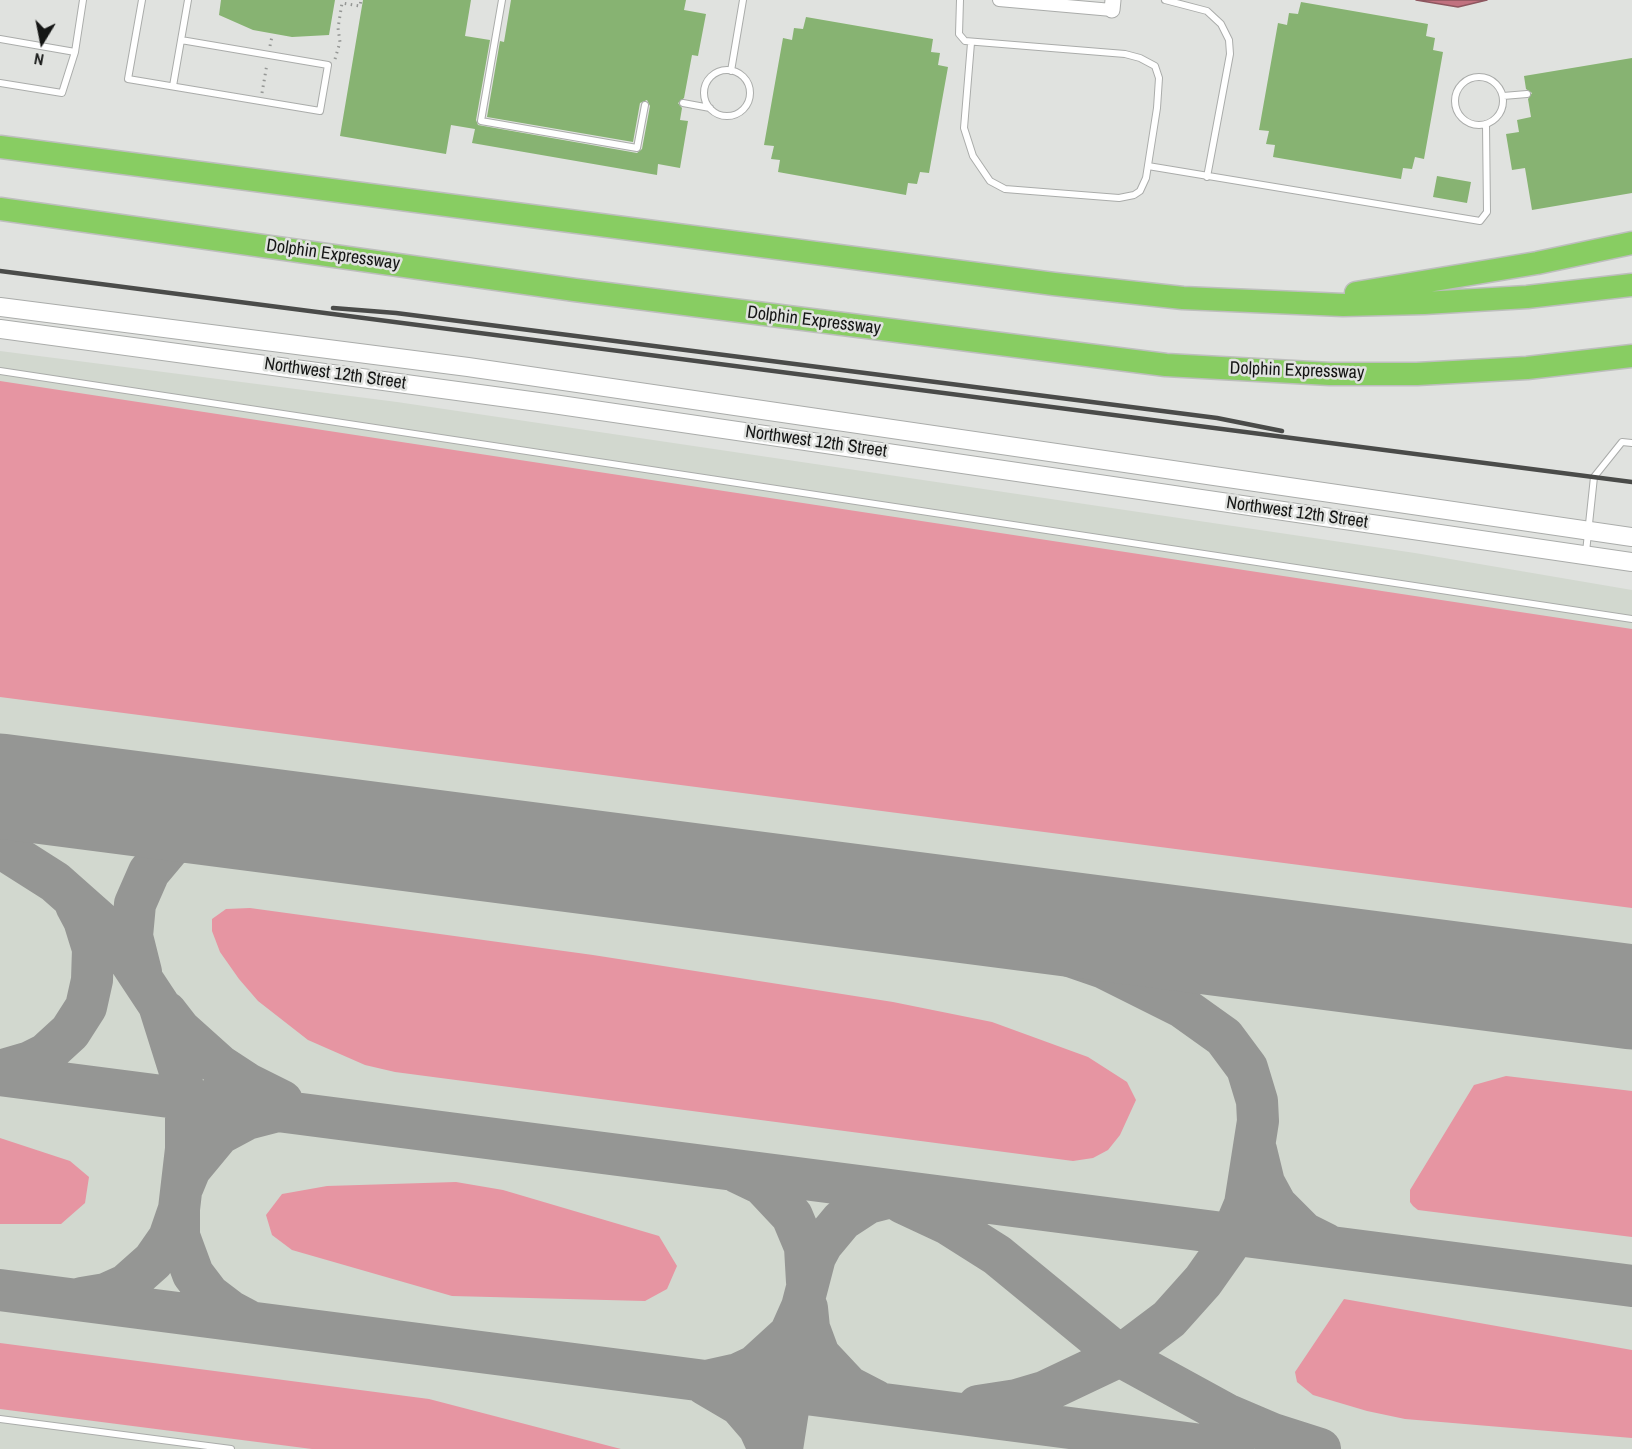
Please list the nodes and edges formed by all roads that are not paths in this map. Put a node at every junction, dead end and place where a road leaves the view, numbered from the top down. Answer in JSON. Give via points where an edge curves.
{"nodes":[{"id":1,"x":83,"y":0,"type":"edge"},
{"id":2,"x":142,"y":0,"type":"edge"},
{"id":3,"x":188,"y":0,"type":"edge"},
{"id":4,"x":502,"y":0,"type":"edge"},
{"id":5,"x":743,"y":0,"type":"edge"},
{"id":6,"x":960,"y":0,"type":"edge"},
{"id":7,"x":999,"y":0,"type":"edge"},
{"id":8,"x":1165,"y":0,"type":"edge"},
{"id":9,"x":1113,"y":5,"type":"edge"},
{"id":10,"x":0,"y":39,"type":"edge"},
{"id":11,"x":181,"y":40,"type":"junction"},
{"id":12,"x":971,"y":43,"type":"junction"},
{"id":13,"x":75,"y":52,"type":"junction"},
{"id":14,"x":731,"y":71,"type":"junction"},
{"id":15,"x":0,"y":83,"type":"edge"},
{"id":16,"x":173,"y":86,"type":"junction"},
{"id":17,"x":1527,"y":94,"type":"dead end"},
{"id":18,"x":1503,"y":96,"type":"junction"},
{"id":19,"x":684,"y":103,"type":"dead end"},
{"id":20,"x":645,"y":105,"type":"dead end"},
{"id":21,"x":710,"y":108,"type":"junction"},
{"id":22,"x":1486,"y":124,"type":"junction"},
{"id":23,"x":0,"y":147,"type":"edge"},
{"id":24,"x":1148,"y":166,"type":"junction"},
{"id":25,"x":1207,"y":177,"type":"junction"},
{"id":26,"x":0,"y":209,"type":"edge"},
{"id":27,"x":1632,"y":243,"type":"edge"},
{"id":28,"x":1632,"y":285,"type":"edge"},
{"id":29,"x":1296,"y":304,"type":"junction"},
{"id":30,"x":0,"y":307,"type":"edge"},
{"id":31,"x":0,"y":329,"type":"edge"},
{"id":32,"x":1632,"y":356,"type":"edge"},
{"id":33,"x":0,"y":371,"type":"edge"},
{"id":34,"x":1632,"y":443,"type":"edge"},
{"id":35,"x":1588,"y":530,"type":"junction"},
{"id":36,"x":1632,"y":537,"type":"edge"},
{"id":37,"x":1586,"y":555,"type":"junction"},
{"id":38,"x":1632,"y":562,"type":"edge"},
{"id":39,"x":1632,"y":619,"type":"edge"},
{"id":40,"x":0,"y":1419,"type":"edge"},
{"id":41,"x":231,"y":1449,"type":"edge"}],
"edges":[{"from":1,"to":13,"type":"lane"},
{"from":2,"to":16,"type":"lane","via":[[128,79]]},
{"from":3,"to":11,"type":"lane"},
{"from":4,"to":20,"type":"lane","via":[[480,121],[637,148]]},
{"from":5,"to":14,"type":"lane"},
{"from":6,"to":12,"type":"lane","via":[[958,34]]},
{"from":7,"to":9,"type":"street"},
{"from":8,"to":25,"type":"lane","via":[[1207,11],[1221,24],[1229,40],[1230,54]]},
{"from":10,"to":13,"type":"lane"},
{"from":11,"to":16,"type":"lane"},
{"from":11,"to":16,"type":"lane","via":[[328,65],[320,111]]},
{"from":12,"to":24,"type":"lane","via":[[1116,54],[1149,61],[1160,78]]},
{"from":12,"to":24,"type":"lane","via":[[964,128],[973,156],[990,181],[1005,189],[1126,197],[1140,190]]},
{"from":13,"to":15,"type":"lane","via":[[62,93]]},
{"from":14,"to":21,"type":"lane","via":[[718,73],[707,82],[704,95]]},
{"from":14,"to":21,"type":"lane","via":[[748,84],[747,105],[729,116]]},
{"from":17,"to":18,"type":"lane"},
{"from":18,"to":22,"type":"lane","via":[[1499,116]]},
{"from":18,"to":22,"type":"lane","via":[[1498,86],[1485,78],[1470,79],[1458,90],[1455,105],[1463,119]]},
{"from":19,"to":21,"type":"lane"},
{"from":22,"to":25,"type":"lane","via":[[1487,212],[1480,221]]},
{"from":23,"to":29,"type":"highway","via":[[1054,284],[1183,298]]},
{"from":24,"to":25,"type":"lane"},
{"from":26,"to":32,"type":"highway","name":"Dolphin Expressway","via":[[587,292],[1166,365],[1330,374],[1417,374],[1527,368]]},
{"from":27,"to":29,"type":"highway"},
{"from":28,"to":29,"type":"highway","via":[[1474,301]]},
{"from":30,"to":35,"type":"main road","name":"Northwest 12th Street","via":[[468,367]]},
{"from":31,"to":37,"type":"main road","name":"Northwest 12th Street","via":[[576,407]]},
{"from":33,"to":39,"type":"lane"},
{"from":34,"to":35,"type":"lane","via":[[1622,442],[1594,477]]},
{"from":35,"to":36,"type":"main road","name":"Northwest 12th Street"},
{"from":35,"to":37,"type":"lane"},
{"from":37,"to":38,"type":"main road","name":"Northwest 12th Street"},
{"from":40,"to":41,"type":"lane"}]}
